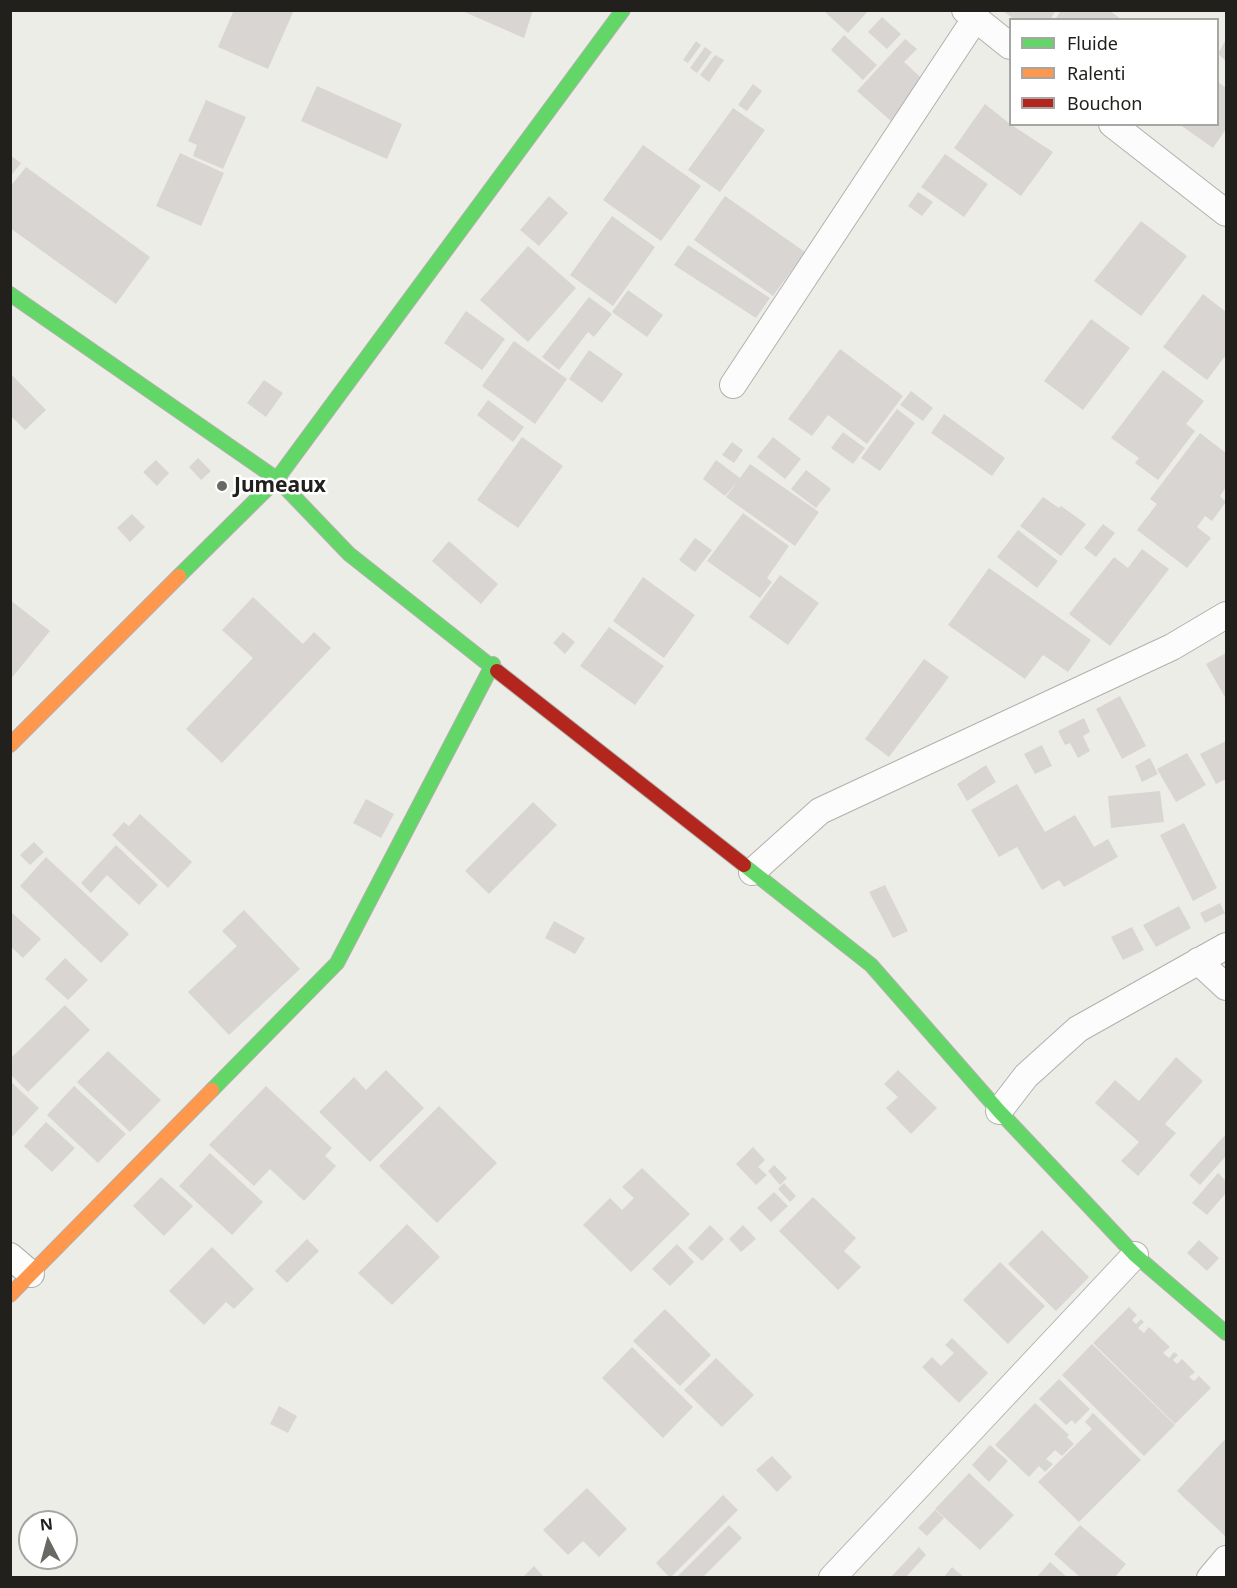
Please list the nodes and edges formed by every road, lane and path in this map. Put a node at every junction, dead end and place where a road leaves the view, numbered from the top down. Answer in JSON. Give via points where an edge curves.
{"nodes":[{"id":1,"x":623,"y":10,"type":"edge"},
{"id":2,"x":970,"y":15,"type":"edge"},
{"id":3,"x":1009,"y":44,"type":"edge"},
{"id":4,"x":1115,"y":126,"type":"edge"},
{"id":5,"x":1225,"y":208,"type":"edge"},
{"id":6,"x":10,"y":294,"type":"edge"},
{"id":7,"x":733,"y":384,"type":"dead end"},
{"id":8,"x":277,"y":479,"type":"junction"},
{"id":9,"x":1227,"y":615,"type":"edge"},
{"id":10,"x":492,"y":664,"type":"junction"},
{"id":11,"x":10,"y":745,"type":"edge"},
{"id":12,"x":752,"y":872,"type":"junction"},
{"id":13,"x":1227,"y":946,"type":"edge"},
{"id":14,"x":1198,"y":961,"type":"junction"},
{"id":15,"x":1227,"y":987,"type":"edge"},
{"id":16,"x":999,"y":1111,"type":"junction"},
{"id":17,"x":1135,"y":1255,"type":"junction"},
{"id":18,"x":10,"y":1256,"type":"edge"},
{"id":19,"x":31,"y":1274,"type":"junction"},
{"id":20,"x":10,"y":1295,"type":"edge"},
{"id":21,"x":1227,"y":1333,"type":"edge"},
{"id":22,"x":1227,"y":1559,"type":"edge"},
{"id":23,"x":832,"y":1578,"type":"edge"},
{"id":24,"x":1210,"y":1578,"type":"edge"}],
"edges":[{"from":1,"to":8,"type":"street"},
{"from":2,"to":3,"type":"street"},
{"from":2,"to":7,"type":"street"},
{"from":4,"to":5,"type":"street"},
{"from":6,"to":8,"type":"street"},
{"from":8,"to":10,"type":"street","via":[[350,554]]},
{"from":8,"to":11,"type":"street"},
{"from":9,"to":12,"type":"street","via":[[1172,647],[820,811]]},
{"from":10,"to":12,"type":"street"},
{"from":10,"to":19,"type":"street","via":[[337,963]]},
{"from":12,"to":16,"type":"street","via":[[871,965]]},
{"from":13,"to":14,"type":"street"},
{"from":14,"to":15,"type":"street"},
{"from":14,"to":16,"type":"street","via":[[1078,1029],[1026,1076]]},
{"from":16,"to":17,"type":"street"},
{"from":17,"to":21,"type":"street"},
{"from":17,"to":23,"type":"street"},
{"from":18,"to":19,"type":"street"},
{"from":19,"to":20,"type":"street"},
{"from":22,"to":24,"type":"street"}]}
